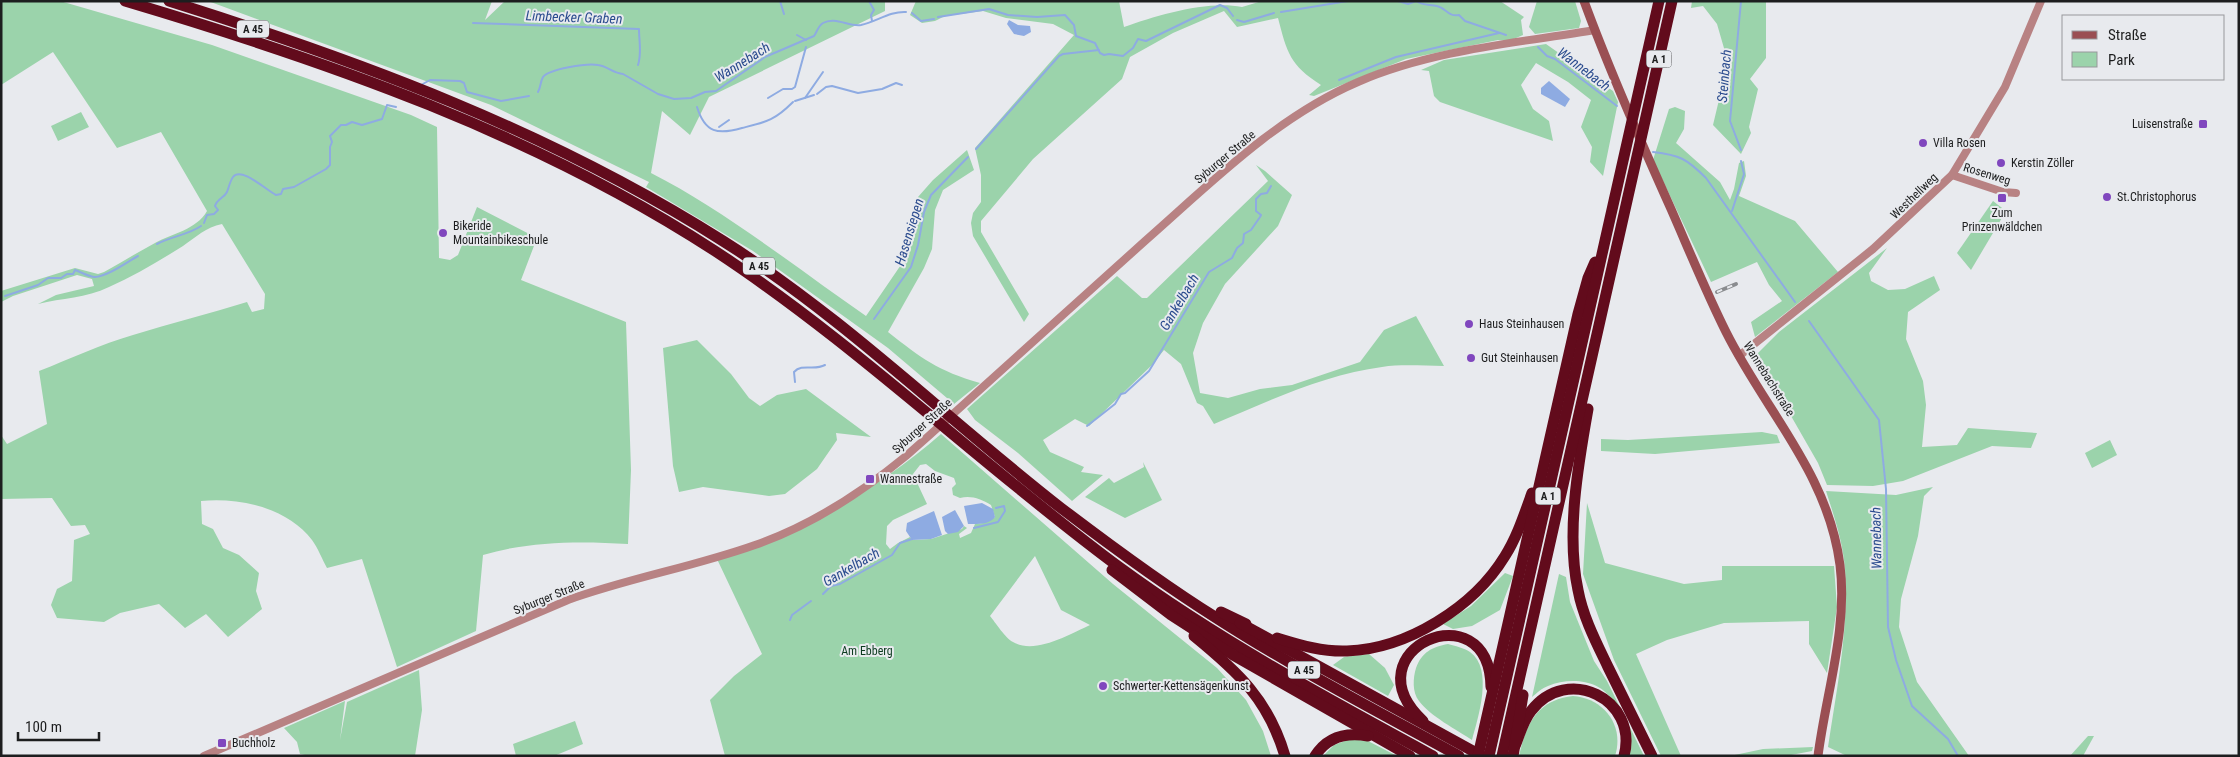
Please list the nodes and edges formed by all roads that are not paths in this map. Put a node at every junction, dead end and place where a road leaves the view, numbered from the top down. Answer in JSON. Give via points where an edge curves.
{"nodes":[{"id":1,"x":125,"y":1,"type":"edge"},
{"id":2,"x":169,"y":1,"type":"edge"},
{"id":3,"x":1584,"y":1,"type":"edge"},
{"id":4,"x":1659,"y":1,"type":"edge"},
{"id":5,"x":1672,"y":1,"type":"edge"},
{"id":6,"x":2041,"y":1,"type":"edge"},
{"id":7,"x":1594,"y":30,"type":"junction"},
{"id":8,"x":334,"y":63,"type":"junction"},
{"id":9,"x":519,"y":136,"type":"junction"},
{"id":10,"x":1952,"y":175,"type":"junction"},
{"id":11,"x":2016,"y":193,"type":"dead end"},
{"id":12,"x":1605,"y":243,"type":"junction"},
{"id":13,"x":1739,"y":356,"type":"junction"},
{"id":14,"x":1592,"y":358,"type":"junction"},
{"id":15,"x":974,"y":435,"type":"junction"},
{"id":16,"x":1546,"y":454,"type":"junction"},
{"id":17,"x":1090,"y":544,"type":"junction"},
{"id":18,"x":1221,"y":612,"type":"junction"},
{"id":19,"x":1171,"y":615,"type":"junction"},
{"id":20,"x":1527,"y":646,"type":"junction"},
{"id":21,"x":1490,"y":707,"type":"junction"},
{"id":22,"x":1432,"y":729,"type":"junction"},
{"id":23,"x":1514,"y":751,"type":"edge"},
{"id":24,"x":1484,"y":752,"type":"edge"},
{"id":25,"x":1407,"y":754,"type":"edge"},
{"id":26,"x":204,"y":756,"type":"edge"},
{"id":27,"x":1285,"y":756,"type":"edge"},
{"id":28,"x":1315,"y":756,"type":"edge"},
{"id":29,"x":1434,"y":756,"type":"edge"},
{"id":30,"x":1458,"y":756,"type":"edge"},
{"id":31,"x":1502,"y":756,"type":"edge"},
{"id":32,"x":1624,"y":756,"type":"edge"},
{"id":33,"x":1652,"y":756,"type":"edge"},
{"id":34,"x":1818,"y":756,"type":"edge"}],
"edges":[{"from":1,"to":8,"type":"highway","number":"A 45"},
{"from":2,"to":8,"type":"highway","number":"A 45"},
{"from":3,"to":7,"type":"main road","name":"Wannebachstraße"},
{"from":4,"to":12,"type":"highway","number":"A 1"},
{"from":5,"to":14,"type":"highway","number":"A 1"},
{"from":6,"to":10,"type":"street","name":"Westhellweg","via":[[2005,86]]},
{"from":7,"to":13,"type":"main road","name":"Wannebachstraße","via":[[1717,313]]},
{"from":7,"to":26,"type":"street","name":"Syburger Straße","via":[[1404,65],[1358,81],[1302,111],[1214,180],[885,473],[850,498],[782,535],[568,600]]},
{"from":8,"to":9,"type":"highway","number":"A 45","via":[[426,91]]},
{"from":9,"to":15,"type":"highway","number":"A 45","via":[[604,172],[728,244],[831,317]]},
{"from":9,"to":17,"type":"highway","number":"A 45","via":[[764,284]]},
{"from":10,"to":11,"type":"street","name":"Rosenweg","via":[[2003,192]]},
{"from":10,"to":13,"type":"street","name":"Westhellweg","via":[[1873,249]]},
{"from":12,"to":16,"type":"highway","via":[[1588,278]]},
{"from":12,"to":24,"type":"highway","number":"A 1"},
{"from":13,"to":34,"type":"main road","name":"Wannebachstraße","via":[[1815,481],[1832,527],[1840,566],[1837,648]]},
{"from":14,"to":20,"type":"highway","number":"A 1"},
{"from":14,"to":33,"type":"highway","via":[[1573,525],[1575,574],[1589,627]]},
{"from":15,"to":18,"type":"highway","via":[[1147,565]]},
{"from":15,"to":30,"type":"highway","number":"A 45","via":[[1064,510],[1216,618]]},
{"from":16,"to":18,"type":"highway","via":[[1516,535],[1497,568],[1459,605],[1412,635],[1366,649],[1323,650],[1273,637]]},
{"from":16,"to":21,"type":"highway"},
{"from":17,"to":19,"type":"highway","via":[[1104,564]]},
{"from":17,"to":29,"type":"highway","number":"A 45","via":[[1121,569],[1238,646]]},
{"from":18,"to":22,"type":"highway"},
{"from":19,"to":25,"type":"highway","via":[[1282,684]]},
{"from":19,"to":27,"type":"highway","via":[[1252,689],[1269,713]]},
{"from":20,"to":23,"type":"highway","via":[[1526,675]]},
{"from":20,"to":31,"type":"highway","number":"A 1"},
{"from":21,"to":22,"type":"highway","via":[[1490,672],[1479,650],[1460,637],[1430,637],[1407,657],[1402,688],[1415,713]]},
{"from":21,"to":24,"type":"highway"},
{"from":22,"to":24,"type":"highway"},
{"from":23,"to":32,"type":"highway","via":[[1526,718],[1537,705],[1557,691],[1576,688],[1597,694],[1617,712],[1623,724]]},
{"from":25,"to":28,"type":"highway","via":[[1370,737],[1350,734],[1326,742]]}]}
